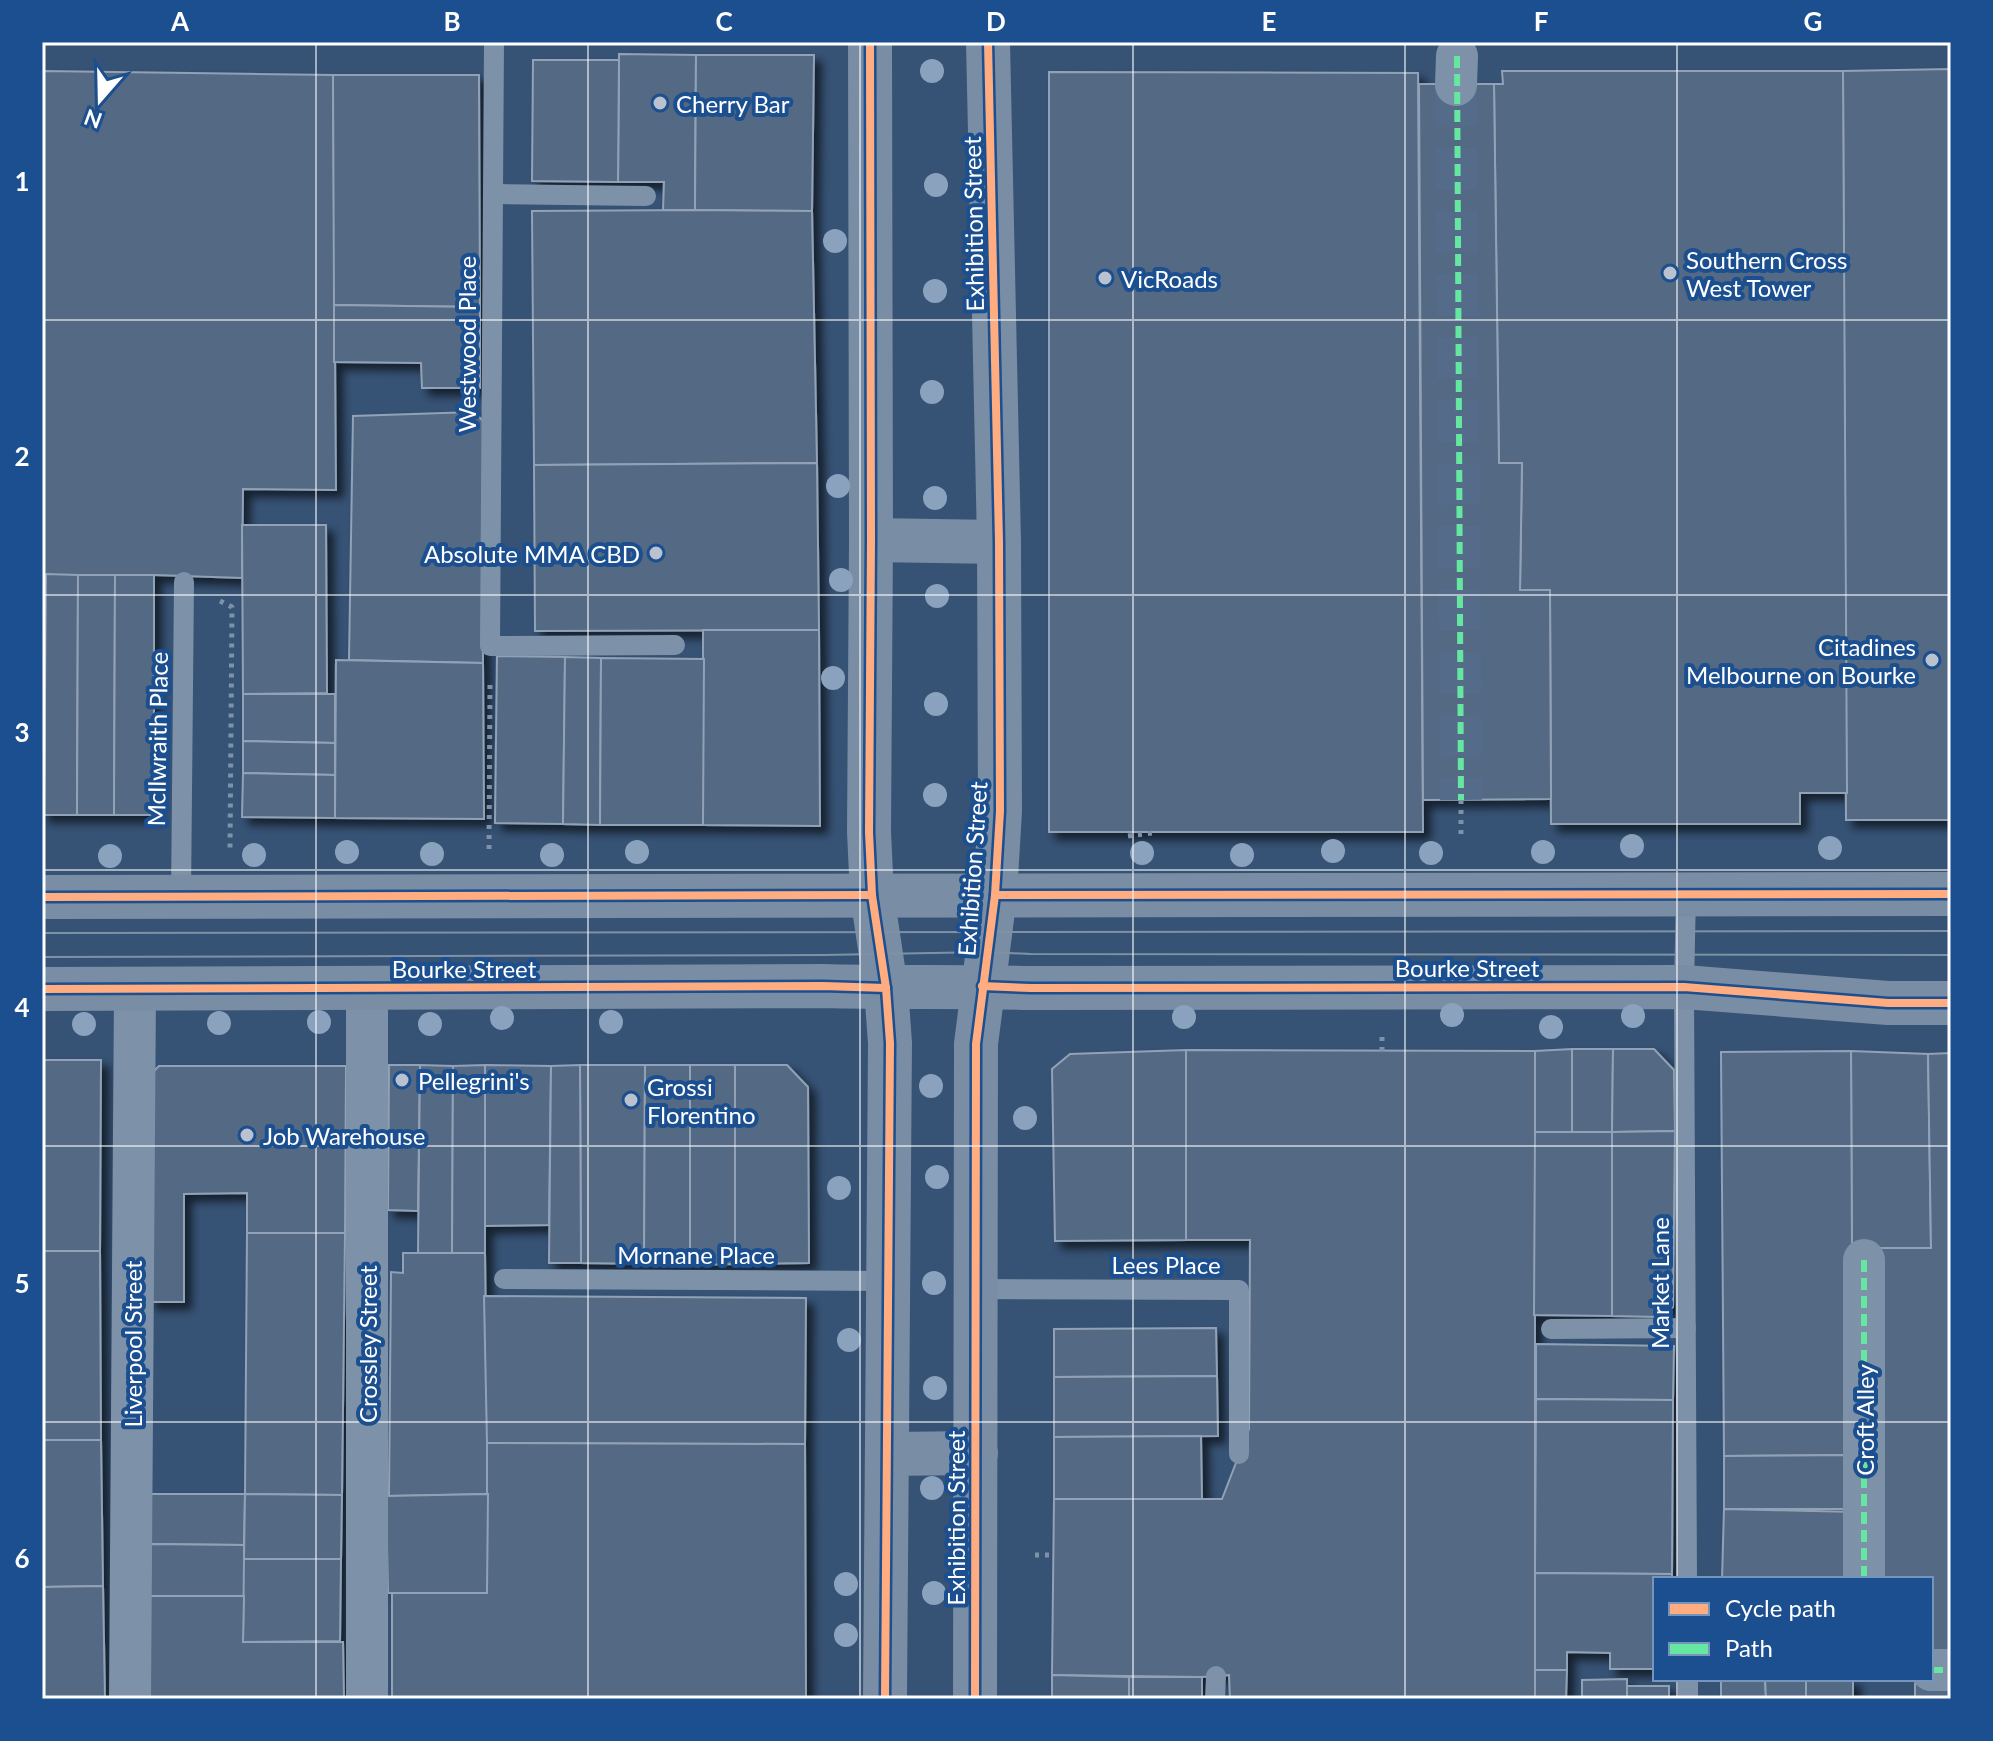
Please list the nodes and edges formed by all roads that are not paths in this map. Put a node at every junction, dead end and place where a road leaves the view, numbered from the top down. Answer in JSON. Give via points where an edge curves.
{"nodes":[{"id":1,"x":494,"y":42,"type":"edge"},
{"id":2,"x":870,"y":42,"type":"edge"},
{"id":3,"x":988,"y":42,"type":"edge"},
{"id":4,"x":493,"y":194,"type":"junction"},
{"id":5,"x":646,"y":196,"type":"dead end"},
{"id":6,"x":871,"y":540,"type":"junction"},
{"id":7,"x":999,"y":542,"type":"junction"},
{"id":8,"x":184,"y":582,"type":"road end"},
{"id":9,"x":675,"y":645,"type":"dead end"},
{"id":10,"x":1686,"y":894,"type":"junction"},
{"id":11,"x":1951,"y":894,"type":"edge"},
{"id":12,"x":872,"y":895,"type":"junction"},
{"id":13,"x":995,"y":895,"type":"junction"},
{"id":14,"x":42,"y":897,"type":"edge"},
{"id":15,"x":181,"y":897,"type":"junction"},
{"id":16,"x":982,"y":986,"type":"junction"},
{"id":17,"x":1684,"y":987,"type":"junction"},
{"id":18,"x":886,"y":988,"type":"junction"},
{"id":19,"x":42,"y":989,"type":"edge"},
{"id":20,"x":135,"y":989,"type":"junction"},
{"id":21,"x":367,"y":989,"type":"junction"},
{"id":22,"x":1951,"y":1003,"type":"edge"},
{"id":23,"x":1864,"y":1260,"type":"dead end"},
{"id":24,"x":504,"y":1279,"type":"dead end"},
{"id":25,"x":888,"y":1281,"type":"junction"},
{"id":26,"x":976,"y":1289,"type":"junction"},
{"id":27,"x":1686,"y":1328,"type":"junction"},
{"id":28,"x":1551,"y":1329,"type":"dead end"},
{"id":29,"x":976,"y":1453,"type":"junction"},
{"id":30,"x":887,"y":1454,"type":"junction"},
{"id":31,"x":1239,"y":1454,"type":"dead end"},
{"id":32,"x":1687,"y":1577,"type":"edge"},
{"id":33,"x":1864,"y":1577,"type":"edge"},
{"id":34,"x":1216,"y":1676,"type":"dead end"},
{"id":35,"x":130,"y":1699,"type":"edge"},
{"id":36,"x":367,"y":1699,"type":"edge"},
{"id":37,"x":885,"y":1699,"type":"edge"},
{"id":38,"x":975,"y":1699,"type":"edge"},
{"id":39,"x":1215,"y":1699,"type":"edge"}],
"edges":[{"from":1,"to":4,"type":"lane","name":"Westwood Place"},
{"from":2,"to":6,"type":"street"},
{"from":3,"to":7,"type":"street","name":"Exhibition Street"},
{"from":4,"to":5,"type":"lane"},
{"from":4,"to":9,"type":"lane","name":"Westwood Place","via":[[490,646]]},
{"from":6,"to":7,"type":"street"},
{"from":6,"to":12,"type":"street"},
{"from":7,"to":13,"type":"street","name":"Exhibition Street","via":[[1000,811]]},
{"from":8,"to":15,"type":"lane","name":"McIlwraith Place"},
{"from":10,"to":11,"type":"street"},
{"from":10,"to":13,"type":"street"},
{"from":10,"to":17,"type":"lane","name":"Market Lane"},
{"from":12,"to":13,"type":"street"},
{"from":12,"to":15,"type":"street"},
{"from":12,"to":18,"type":"street"},
{"from":13,"to":16,"type":"street","name":"Exhibition Street"},
{"from":14,"to":15,"type":"street"},
{"from":16,"to":17,"type":"street","name":"Bourke Street"},
{"from":16,"to":18,"type":"street","name":"Bourke Street"},
{"from":16,"to":26,"type":"street","name":"Exhibition Street","via":[[976,1044]]},
{"from":17,"to":22,"type":"street","name":"Bourke Street"},
{"from":17,"to":27,"type":"lane","name":"Market Lane"},
{"from":18,"to":21,"type":"street","name":"Bourke Street"},
{"from":18,"to":25,"type":"street"},
{"from":19,"to":20,"type":"street","name":"Bourke Street"},
{"from":20,"to":21,"type":"street","name":"Bourke Street"},
{"from":20,"to":35,"type":"street","name":"Liverpool Street"},
{"from":21,"to":36,"type":"street","name":"Crossley Street"},
{"from":23,"to":33,"type":"street","name":"Croft Alley"},
{"from":24,"to":25,"type":"lane","name":"Mornane Place"},
{"from":25,"to":30,"type":"street"},
{"from":26,"to":29,"type":"street","name":"Exhibition Street"},
{"from":26,"to":31,"type":"lane","name":"Lees Place","via":[[1244,1290]]},
{"from":27,"to":28,"type":"lane"},
{"from":27,"to":32,"type":"lane","name":"Market Lane"},
{"from":29,"to":30,"type":"street"},
{"from":29,"to":38,"type":"street","name":"Exhibition Street"},
{"from":30,"to":37,"type":"street"},
{"from":34,"to":39,"type":"lane"}]}
